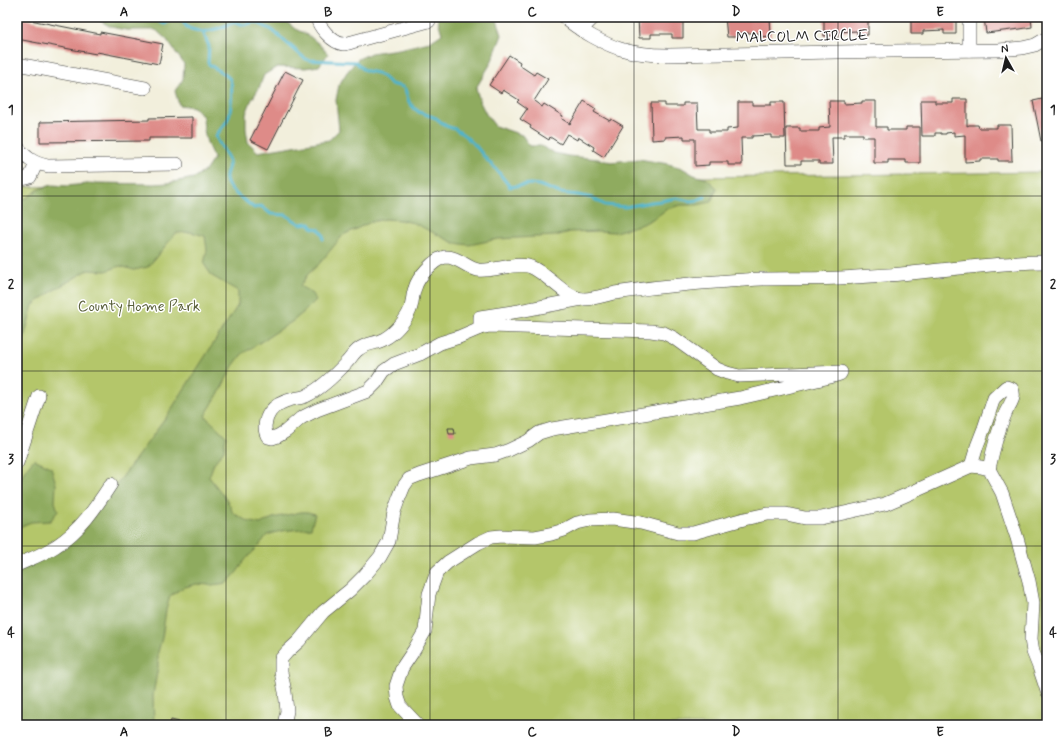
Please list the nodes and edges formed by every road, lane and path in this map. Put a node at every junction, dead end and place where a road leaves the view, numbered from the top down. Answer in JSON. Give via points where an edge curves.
{"nodes":[{"id":1,"x":317,"y":17,"type":"edge"},
{"id":2,"x":564,"y":17,"type":"edge"},
{"id":3,"x":594,"y":17,"type":"edge"},
{"id":4,"x":969,"y":17,"type":"edge"},
{"id":5,"x":429,"y":21,"type":"dead end"},
{"id":6,"x":581,"y":30,"type":"junction"},
{"id":7,"x":1047,"y":38,"type":"edge"},
{"id":8,"x":969,"y":50,"type":"junction"},
{"id":9,"x":17,"y":64,"type":"edge"},
{"id":10,"x":145,"y":88,"type":"dead end"},
{"id":11,"x":17,"y":147,"type":"edge"},
{"id":12,"x":36,"y":164,"type":"junction"},
{"id":13,"x":177,"y":164,"type":"dead end"},
{"id":14,"x":17,"y":175,"type":"edge"},
{"id":15,"x":1047,"y":262,"type":"edge"},
{"id":16,"x":583,"y":299,"type":"junction"},
{"id":17,"x":480,"y":328,"type":"junction"},
{"id":18,"x":39,"y":396,"type":"dead end"},
{"id":19,"x":17,"y":463,"type":"edge"},
{"id":20,"x":971,"y":466,"type":"junction"},
{"id":21,"x":989,"y":469,"type":"junction"},
{"id":22,"x":111,"y":484,"type":"dead end"},
{"id":23,"x":17,"y":566,"type":"edge"},
{"id":24,"x":1047,"y":691,"type":"edge"},
{"id":25,"x":284,"y":725,"type":"edge"},
{"id":26,"x":418,"y":725,"type":"edge"}],
"edges":[{"from":1,"to":5,"type":"street","via":[[324,30],[342,44]]},
{"from":2,"to":6,"type":"street","name":"MALCOLM CIRCLE"},
{"from":3,"to":6,"type":"street"},
{"from":4,"to":8,"type":"street"},
{"from":6,"to":8,"type":"street","name":"MALCOLM CIRCLE","via":[[623,50],[644,54]]},
{"from":7,"to":8,"type":"street","name":"MALCOLM CIRCLE","via":[[1035,45],[1022,48]]},
{"from":9,"to":10,"type":"street"},
{"from":11,"to":12,"type":"street"},
{"from":12,"to":13,"type":"street","via":[[59,167]]},
{"from":12,"to":14,"type":"street","via":[[30,177],[22,179]]},
{"from":15,"to":16,"type":"street","via":[[851,278],[708,282]]},
{"from":16,"to":17,"type":"street","via":[[480,317]]},
{"from":16,"to":17,"type":"street","via":[[572,296],[538,270],[528,266],[476,270],[455,259],[445,257],[427,269],[418,280],[410,309],[395,331],[384,339],[358,349],[330,380],[304,397],[282,402],[275,407],[269,414],[265,433],[272,438],[278,436],[301,418],[317,410],[368,391],[384,371],[394,364]]},
{"from":17,"to":25,"type":"street","via":[[490,326],[651,331],[674,338],[717,369],[739,376],[841,372],[830,377],[740,398],[552,429],[539,433],[509,450],[471,458],[409,479],[399,498],[388,541],[380,556],[365,575],[323,612],[300,641],[281,659],[287,711]]},
{"from":18,"to":19,"type":"street"},
{"from":20,"to":21,"type":"street"},
{"from":20,"to":21,"type":"street","via":[[994,398],[1006,387],[1012,389],[1013,400],[994,442]]},
{"from":20,"to":26,"type":"street","via":[[885,504],[821,518],[767,514],[693,533],[678,533],[613,519],[590,520],[551,534],[536,537],[491,537],[478,543],[437,572],[430,594],[424,631],[402,668],[396,686],[400,706]]},
{"from":21,"to":24,"type":"street","via":[[1002,493],[1029,581],[1033,603],[1033,652]]},
{"from":22,"to":23,"type":"street","via":[[82,524],[68,537]]}]}
